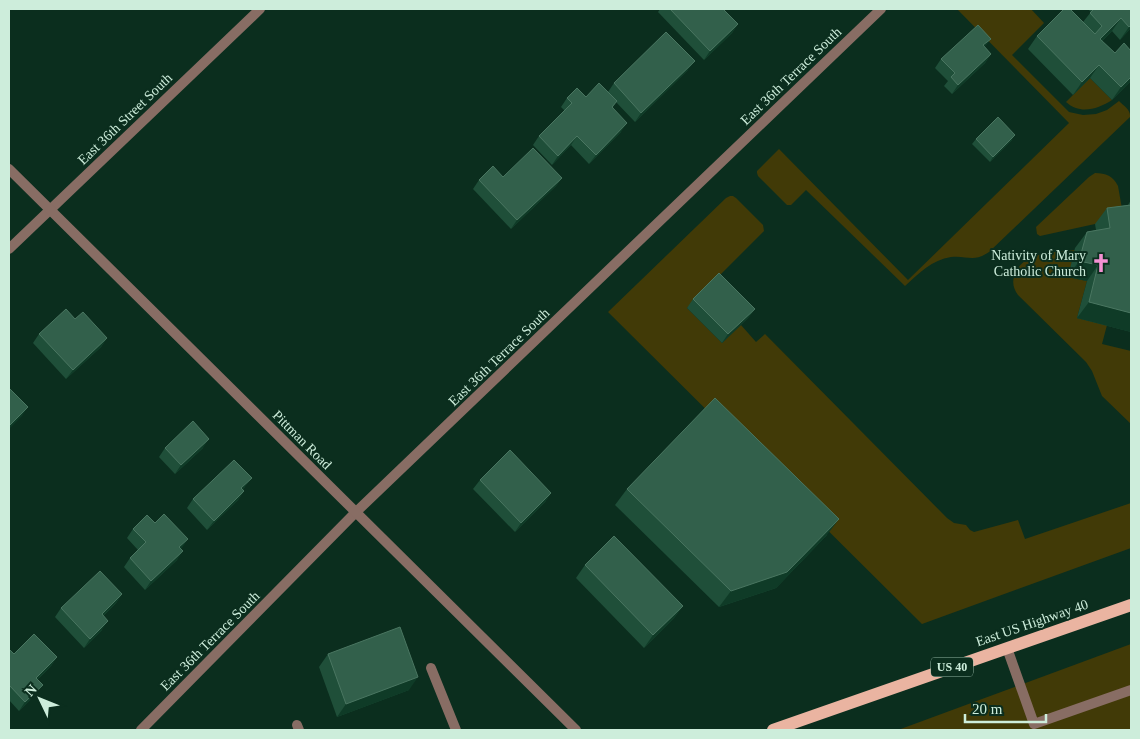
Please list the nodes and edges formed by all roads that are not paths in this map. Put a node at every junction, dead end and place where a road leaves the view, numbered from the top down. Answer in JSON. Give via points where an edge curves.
{"nodes":[{"id":1,"x":260,"y":9,"type":"edge"},
{"id":2,"x":881,"y":9,"type":"edge"},
{"id":3,"x":9,"y":169,"type":"edge"},
{"id":4,"x":50,"y":210,"type":"junction"},
{"id":5,"x":9,"y":249,"type":"edge"},
{"id":6,"x":356,"y":513,"type":"junction"},
{"id":7,"x":1131,"y":605,"type":"edge"},
{"id":8,"x":1007,"y":648,"type":"junction"},
{"id":9,"x":431,"y":668,"type":"dead end"},
{"id":10,"x":1131,"y":690,"type":"edge"},
{"id":11,"x":1035,"y":727,"type":"edge"},
{"id":12,"x":141,"y":730,"type":"edge"},
{"id":13,"x":456,"y":730,"type":"edge"},
{"id":14,"x":576,"y":730,"type":"edge"},
{"id":15,"x":772,"y":730,"type":"edge"}],
"edges":[{"from":1,"to":4,"type":"street","name":"East 36th Street South"},
{"from":2,"to":6,"type":"street","name":"East 36th Terrace South"},
{"from":3,"to":4,"type":"street","name":"Pittman Road"},
{"from":4,"to":5,"type":"street","name":"East 36th Street South"},
{"from":4,"to":6,"type":"street","name":"Pittman Road"},
{"from":6,"to":12,"type":"street","name":"East 36th Terrace South"},
{"from":6,"to":14,"type":"street","name":"Pittman Road"},
{"from":7,"to":8,"type":"main road","name":"East US Highway 40","number":"US 40"},
{"from":8,"to":11,"type":"street"},
{"from":8,"to":15,"type":"main road","name":"East US Highway 40","number":"US 40"},
{"from":9,"to":13,"type":"street"},
{"from":10,"to":11,"type":"street"}]}
